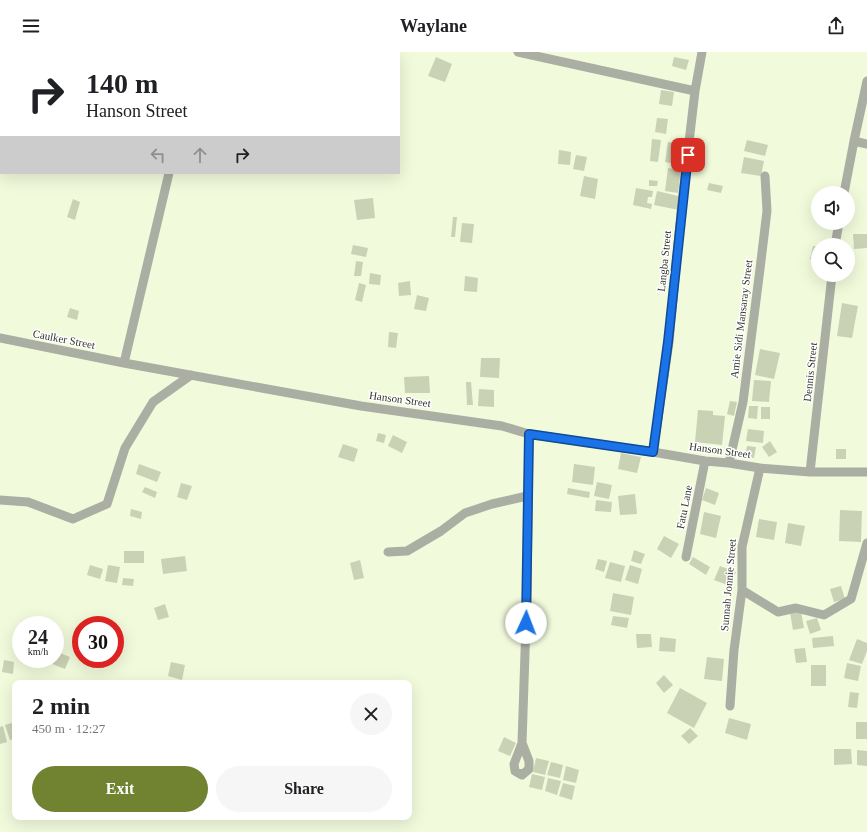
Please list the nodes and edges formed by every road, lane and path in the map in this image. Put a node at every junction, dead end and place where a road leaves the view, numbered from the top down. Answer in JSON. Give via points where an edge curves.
{"nodes":[{"id":1,"x":518,"y":52,"type":"edge"},
{"id":2,"x":702,"y":52,"type":"edge"},
{"id":3,"x":542,"y":55,"type":"edge"},
{"id":4,"x":867,"y":81,"type":"edge"},
{"id":5,"x":695,"y":91,"type":"junction"},
{"id":6,"x":854,"y":141,"type":"junction"},
{"id":7,"x":867,"y":144,"type":"edge"},
{"id":8,"x":169,"y":174,"type":"edge"},
{"id":9,"x":766,"y":176,"type":"dead end"},
{"id":10,"x":845,"y":186,"type":"edge"},
{"id":11,"x":831,"y":282,"type":"edge"},
{"id":12,"x":0,"y":338,"type":"edge"},
{"id":13,"x":124,"y":363,"type":"junction"},
{"id":14,"x":191,"y":375,"type":"junction"},
{"id":15,"x":529,"y":434,"type":"junction"},
{"id":16,"x":653,"y":452,"type":"junction"},
{"id":17,"x":705,"y":461,"type":"junction"},
{"id":18,"x":729,"y":463,"type":"junction"},
{"id":19,"x":760,"y":468,"type":"junction"},
{"id":20,"x":810,"y":472,"type":"junction"},
{"id":21,"x":867,"y":472,"type":"edge"},
{"id":22,"x":527,"y":496,"type":"junction"},
{"id":23,"x":0,"y":500,"type":"edge"},
{"id":24,"x":867,"y":543,"type":"edge"},
{"id":25,"x":388,"y":552,"type":"dead end"},
{"id":26,"x":686,"y":557,"type":"dead end"},
{"id":27,"x":742,"y":590,"type":"junction"},
{"id":28,"x":730,"y":706,"type":"dead end"},
{"id":29,"x":522,"y":743,"type":"dead end"}],
"edges":[{"from":1,"to":3,"type":"street"},
{"from":2,"to":5,"type":"street","name":"Langba Street"},
{"from":3,"to":5,"type":"street"},
{"from":4,"to":6,"type":"street"},
{"from":5,"to":16,"type":"street","name":"Langba Street","via":[[668,342]]},
{"from":6,"to":7,"type":"street"},
{"from":6,"to":10,"type":"street"},
{"from":8,"to":13,"type":"street"},
{"from":9,"to":18,"type":"street","name":"Amie Sidi Mansaray Street","via":[[767,211],[743,402]]},
{"from":11,"to":20,"type":"street","name":"Dennis Street"},
{"from":12,"to":13,"type":"street","name":"Caulker Street"},
{"from":13,"to":14,"type":"street","name":"Hanson Street"},
{"from":14,"to":15,"type":"street","name":"Hanson Street","via":[[361,406],[502,426]]},
{"from":14,"to":23,"type":"street","via":[[153,402],[125,448],[107,504],[73,520],[28,502]]},
{"from":15,"to":16,"type":"street","name":"Hanson Street"},
{"from":15,"to":22,"type":"street"},
{"from":16,"to":17,"type":"street","name":"Hanson Street"},
{"from":17,"to":18,"type":"street","name":"Hanson Street"},
{"from":17,"to":26,"type":"street","name":"Fatu Lane"},
{"from":18,"to":19,"type":"street","name":"Hanson Street"},
{"from":19,"to":20,"type":"street","name":"Hanson Street"},
{"from":19,"to":27,"type":"street","name":"Sunnah Jonnie Street","via":[[742,547]]},
{"from":20,"to":21,"type":"street","name":"Hanson Street"},
{"from":22,"to":25,"type":"street","via":[[465,513],[407,551]]},
{"from":22,"to":29,"type":"street"},
{"from":24,"to":27,"type":"street","via":[[851,599],[824,615],[796,608],[778,612]]},
{"from":27,"to":28,"type":"street","name":"Sunnah Jonnie Street"}]}
